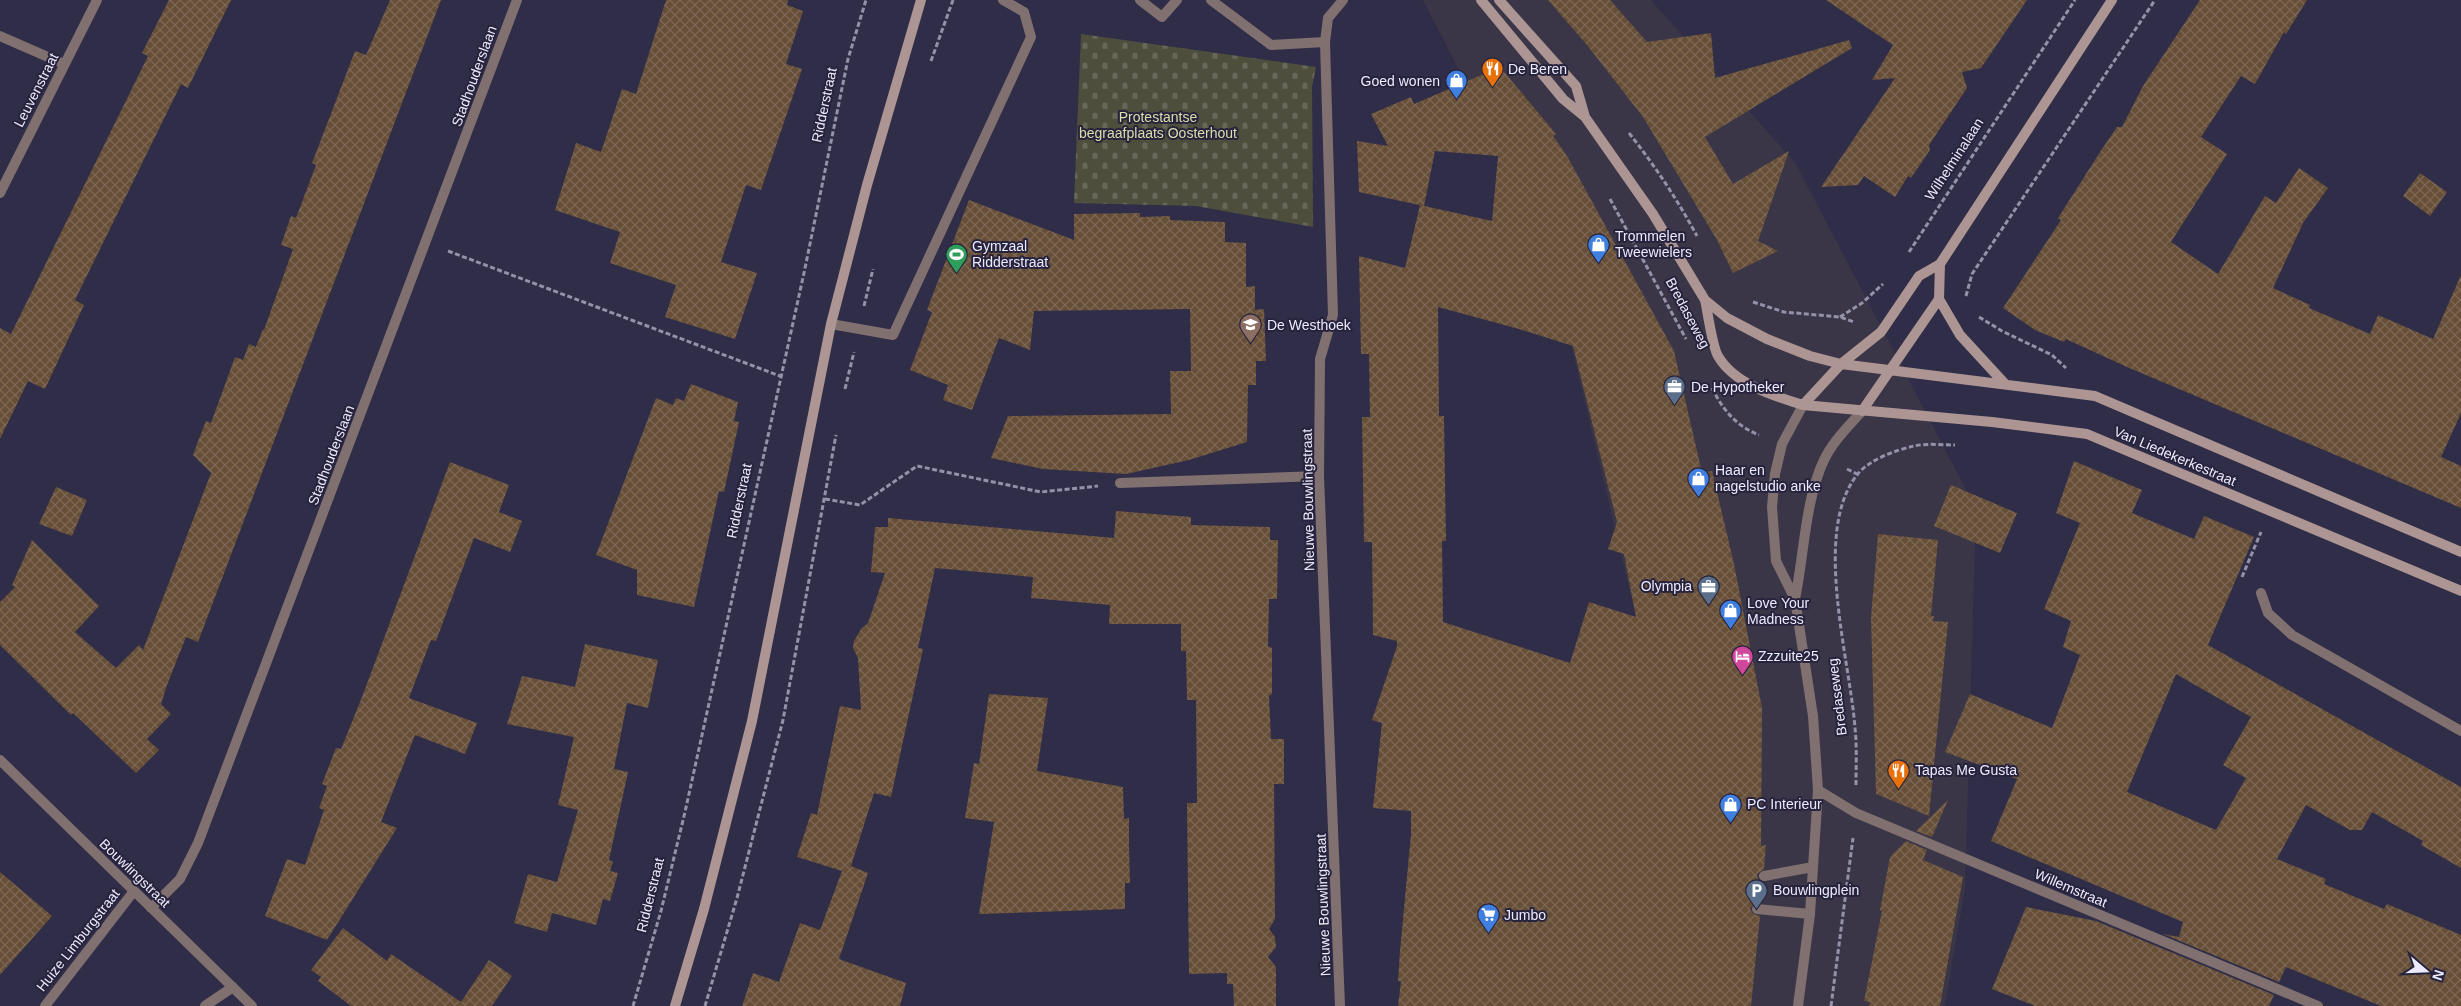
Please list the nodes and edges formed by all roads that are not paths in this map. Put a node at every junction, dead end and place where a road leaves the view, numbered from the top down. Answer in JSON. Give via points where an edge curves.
{"nodes":[{"id":1,"x":97,"y":0,"type":"edge"},
{"id":2,"x":517,"y":0,"type":"edge"},
{"id":3,"x":921,"y":0,"type":"edge"},
{"id":4,"x":1003,"y":0,"type":"edge"},
{"id":5,"x":1140,"y":0,"type":"edge"},
{"id":6,"x":1177,"y":0,"type":"edge"},
{"id":7,"x":1211,"y":0,"type":"edge"},
{"id":8,"x":1343,"y":0,"type":"edge"},
{"id":9,"x":1481,"y":0,"type":"edge"},
{"id":10,"x":1499,"y":0,"type":"edge"},
{"id":11,"x":2112,"y":0,"type":"edge"},
{"id":12,"x":0,"y":36,"type":"edge"},
{"id":13,"x":1325,"y":42,"type":"junction"},
{"id":14,"x":64,"y":64,"type":"junction"},
{"id":15,"x":1585,"y":116,"type":"junction"},
{"id":16,"x":0,"y":192,"type":"edge"},
{"id":17,"x":1940,"y":264,"type":"junction"},
{"id":18,"x":1940,"y":299,"type":"junction"},
{"id":19,"x":1706,"y":300,"type":"junction"},
{"id":20,"x":831,"y":324,"type":"junction"},
{"id":21,"x":1840,"y":364,"type":"junction"},
{"id":22,"x":1890,"y":371,"type":"junction"},
{"id":23,"x":2005,"y":384,"type":"junction"},
{"id":24,"x":1803,"y":405,"type":"junction"},
{"id":25,"x":1862,"y":411,"type":"junction"},
{"id":26,"x":1319,"y":476,"type":"junction"},
{"id":27,"x":1120,"y":484,"type":"road end"},
{"id":28,"x":2461,"y":552,"type":"edge"},
{"id":29,"x":2461,"y":591,"type":"edge"},
{"id":30,"x":2261,"y":593,"type":"road end"},
{"id":31,"x":1794,"y":599,"type":"junction"},
{"id":32,"x":2461,"y":731,"type":"edge"},
{"id":33,"x":0,"y":760,"type":"edge"},
{"id":34,"x":1818,"y":790,"type":"junction"},
{"id":35,"x":1813,"y":867,"type":"junction"},
{"id":36,"x":1764,"y":876,"type":"dead end"},
{"id":37,"x":134,"y":891,"type":"junction"},
{"id":38,"x":151,"y":908,"type":"junction"},
{"id":39,"x":1757,"y":910,"type":"dead end"},
{"id":40,"x":1810,"y":914,"type":"junction"},
{"id":41,"x":233,"y":987,"type":"junction"},
{"id":42,"x":45,"y":1006,"type":"edge"},
{"id":43,"x":205,"y":1006,"type":"edge"},
{"id":44,"x":252,"y":1006,"type":"edge"},
{"id":45,"x":675,"y":1006,"type":"edge"},
{"id":46,"x":1340,"y":1006,"type":"edge"},
{"id":47,"x":1798,"y":1006,"type":"edge"},
{"id":48,"x":2318,"y":1006,"type":"edge"}],
"edges":[{"from":1,"to":14,"type":"street","name":"Leuvenstraat"},
{"from":2,"to":38,"type":"street","name":"Stadhouderslaan","via":[[198,843],[180,879]]},
{"from":3,"to":20,"type":"street","via":[[867,185]]},
{"from":4,"to":20,"type":"street","via":[[1024,12],[1031,37],[893,335]]},
{"from":5,"to":6,"type":"street","via":[[1162,17]]},
{"from":7,"to":13,"type":"street","via":[[1271,44]]},
{"from":8,"to":13,"type":"street","name":"Nieuwe Bouwlingstraat","via":[[1328,18]]},
{"from":9,"to":15,"type":"street","name":"Bredaseweg","via":[[1563,99]]},
{"from":10,"to":15,"type":"street","name":"Bredaseweg","via":[[1576,86]]},
{"from":11,"to":17,"type":"street"},
{"from":12,"to":14,"type":"street"},
{"from":13,"to":26,"type":"street","name":"Nieuwe Bouwlingstraat","via":[[1332,315],[1320,358]]},
{"from":14,"to":16,"type":"street","name":"Leuvenstraat"},
{"from":15,"to":19,"type":"street","name":"Bredaseweg","via":[[1653,214]]},
{"from":17,"to":18,"type":"street"},
{"from":17,"to":21,"type":"street","via":[[1919,276],[1881,332]]},
{"from":18,"to":22,"type":"street"},
{"from":18,"to":23,"type":"street","via":[[1960,335]]},
{"from":19,"to":21,"type":"street","name":"Bredaseweg","via":[[1727,318],[1766,340]]},
{"from":19,"to":24,"type":"street","name":"Bredaseweg","via":[[1718,356],[1733,373],[1786,400]]},
{"from":20,"to":45,"type":"street","via":[[752,721]]},
{"from":21,"to":22,"type":"street","name":"Bredaseweg"},
{"from":21,"to":24,"type":"street"},
{"from":22,"to":23,"type":"street","name":"Van Liedekerkestraat"},
{"from":22,"to":25,"type":"street","name":"Bredaseweg"},
{"from":23,"to":28,"type":"street","name":"Van Liedekerkestraat","via":[[2095,396]]},
{"from":24,"to":25,"type":"street","name":"Van Liedekerkestraat"},
{"from":24,"to":31,"type":"street","name":"Bredaseweg","via":[[1782,444],[1772,507],[1776,561]]},
{"from":25,"to":29,"type":"street","name":"Van Liedekerkestraat","via":[[2087,434]]},
{"from":25,"to":31,"type":"street","name":"Bredaseweg","via":[[1824,459],[1810,511]]},
{"from":26,"to":27,"type":"street"},
{"from":26,"to":46,"type":"street","name":"Nieuwe Bouwlingstraat"},
{"from":30,"to":32,"type":"street","via":[[2268,613],[2292,635]]},
{"from":31,"to":34,"type":"street","name":"Bredaseweg","via":[[1813,716]]},
{"from":33,"to":37,"type":"street","name":"Bouwlingstraat"},
{"from":34,"to":35,"type":"street","name":"Bredaseweg"},
{"from":34,"to":48,"type":"street","name":"Willemstraat","via":[[1856,813]]},
{"from":35,"to":36,"type":"street"},
{"from":35,"to":40,"type":"street","name":"Bredaseweg"},
{"from":37,"to":38,"type":"street","name":"Bouwlingstraat"},
{"from":37,"to":42,"type":"street","name":"Huize Limburgstraat"},
{"from":38,"to":41,"type":"street","name":"Bouwlingstraat"},
{"from":39,"to":40,"type":"street"},
{"from":40,"to":47,"type":"street","name":"Bredaseweg"},
{"from":41,"to":43,"type":"street"},
{"from":41,"to":44,"type":"street","name":"Bouwlingstraat"}]}
